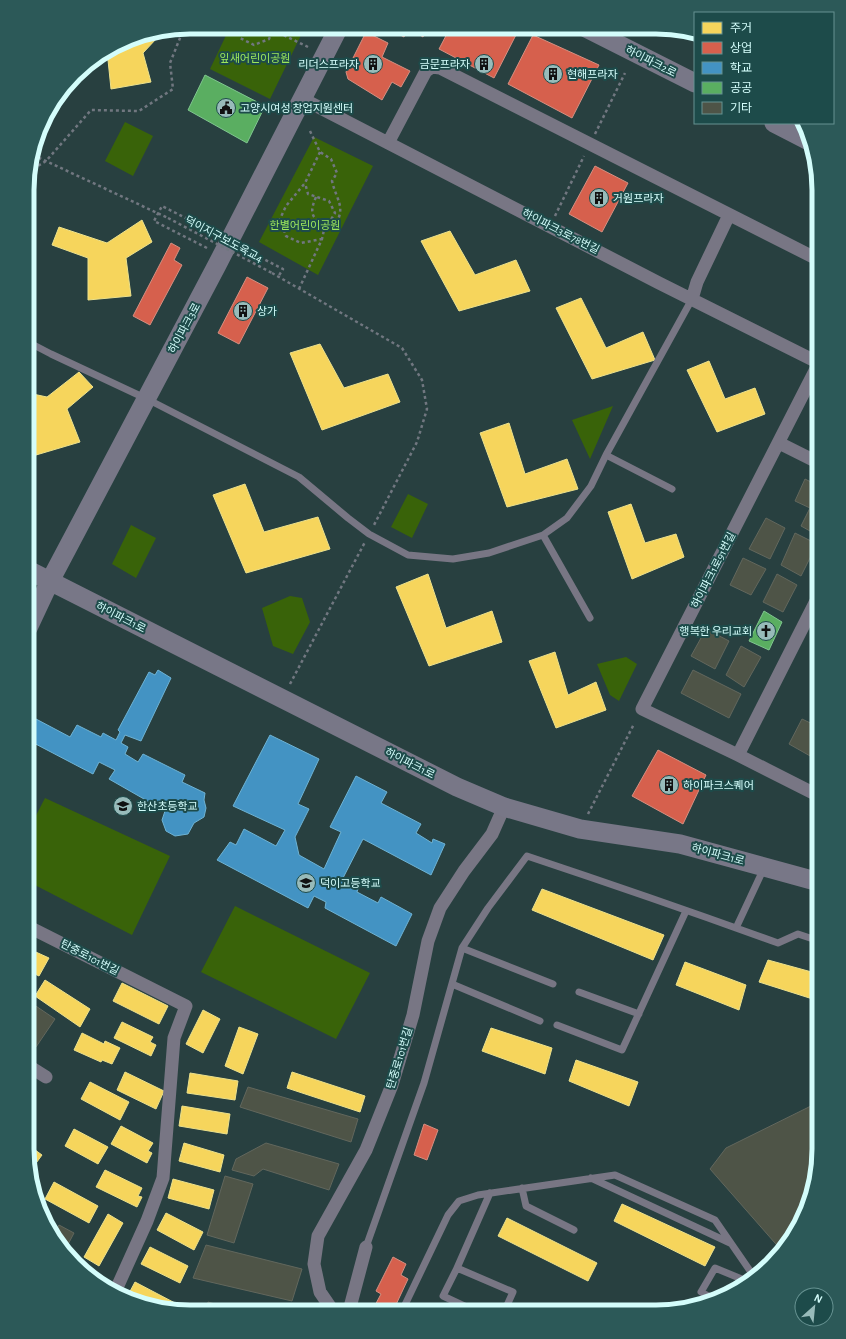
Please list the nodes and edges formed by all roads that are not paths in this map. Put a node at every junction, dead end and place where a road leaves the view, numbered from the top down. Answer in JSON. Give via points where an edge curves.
{"nodes":[{"id":1,"x":335,"y":34,"type":"edge"},
{"id":2,"x":598,"y":34,"type":"edge"},
{"id":3,"x":694,"y":82,"type":"edge"},
{"id":4,"x":302,"y":99,"type":"junction"},
{"id":5,"x":776,"y":124,"type":"edge"},
{"id":6,"x":803,"y":138,"type":"edge"},
{"id":7,"x":388,"y":143,"type":"junction"},
{"id":8,"x":729,"y":215,"type":"junction"},
{"id":9,"x":812,"y":256,"type":"edge"},
{"id":10,"x":692,"y":299,"type":"junction"},
{"id":11,"x":34,"y":345,"type":"edge"},
{"id":12,"x":812,"y":359,"type":"edge"},
{"id":13,"x":812,"y":377,"type":"edge"},
{"id":14,"x":147,"y":399,"type":"junction"},
{"id":15,"x":778,"y":444,"type":"junction"},
{"id":16,"x":606,"y":456,"type":"junction"},
{"id":17,"x":812,"y":460,"type":"edge"},
{"id":18,"x":672,"y":489,"type":"dead end"},
{"id":19,"x":543,"y":535,"type":"junction"},
{"id":20,"x":34,"y":573,"type":"edge"},
{"id":21,"x":50,"y":581,"type":"junction"},
{"id":22,"x":812,"y":609,"type":"edge"},
{"id":23,"x":34,"y":615,"type":"edge"},
{"id":24,"x":590,"y":618,"type":"dead end"},
{"id":25,"x":738,"y":755,"type":"junction"},
{"id":26,"x":812,"y":792,"type":"edge"},
{"id":27,"x":504,"y":807,"type":"junction"},
{"id":28,"x":764,"y":868,"type":"junction"},
{"id":29,"x":812,"y":880,"type":"edge"},
{"id":30,"x":686,"y":911,"type":"junction"},
{"id":31,"x":736,"y":928,"type":"junction"},
{"id":32,"x":34,"y":930,"type":"edge"},
{"id":33,"x":812,"y":939,"type":"edge"},
{"id":34,"x":462,"y":948,"type":"junction"},
{"id":35,"x":452,"y":984,"type":"junction"},
{"id":36,"x":553,"y":984,"type":"dead end"},
{"id":37,"x":579,"y":992,"type":"dead end"},
{"id":38,"x":639,"y":1014,"type":"junction"},
{"id":39,"x":540,"y":1021,"type":"dead end"},
{"id":40,"x":557,"y":1025,"type":"dead end"},
{"id":41,"x":34,"y":1069,"type":"edge"},
{"id":42,"x":46,"y":1077,"type":"dead end"},
{"id":43,"x":591,"y":1178,"type":"junction"},
{"id":44,"x":522,"y":1188,"type":"junction"},
{"id":45,"x":490,"y":1193,"type":"junction"},
{"id":46,"x":574,"y":1230,"type":"dead end"},
{"id":47,"x":732,"y":1244,"type":"junction"},
{"id":48,"x":366,"y":1247,"type":"joint"},
{"id":49,"x":457,"y":1268,"type":"junction"},
{"id":50,"x":751,"y":1273,"type":"edge"},
{"id":51,"x":742,"y":1279,"type":"edge"},
{"id":52,"x":117,"y":1287,"type":"edge"},
{"id":53,"x":708,"y":1296,"type":"edge"},
{"id":54,"x":329,"y":1305,"type":"edge"},
{"id":55,"x":351,"y":1305,"type":"edge"},
{"id":56,"x":405,"y":1305,"type":"edge"},
{"id":57,"x":461,"y":1305,"type":"edge"},
{"id":58,"x":507,"y":1305,"type":"edge"}],
"edges":[{"from":1,"to":4,"type":"street","name":"하이파크3로"},
{"from":2,"to":3,"type":"street","name":"하이파크2로"},
{"from":4,"to":7,"type":"street","name":"하이파크3로78번길"},
{"from":4,"to":14,"type":"street","name":"하이파크3로"},
{"from":5,"to":6,"type":"street"},
{"from":7,"to":8,"type":"street","via":[[426,71],[432,67],[440,68]]},
{"from":7,"to":10,"type":"street","name":"하이파크3로78번길"},
{"from":8,"to":9,"type":"street"},
{"from":8,"to":10,"type":"street","via":[[696,282]]},
{"from":10,"to":12,"type":"street","name":"하이파크3로78번길"},
{"from":10,"to":16,"type":"lane"},
{"from":11,"to":14,"type":"lane"},
{"from":13,"to":15,"type":"street","name":"하이파크1로91번길"},
{"from":14,"to":19,"type":"lane","via":[[299,477],[369,534],[408,555],[453,559],[489,554]]},
{"from":14,"to":21,"type":"street","name":"하이파크3로"},
{"from":15,"to":17,"type":"street"},
{"from":15,"to":25,"type":"street","name":"하이파크1로91번길","via":[[642,709]]},
{"from":16,"to":18,"type":"lane"},
{"from":16,"to":19,"type":"lane","via":[[591,486],[567,518]]},
{"from":19,"to":24,"type":"lane"},
{"from":20,"to":21,"type":"street","name":"하이파크1로"},
{"from":21,"to":23,"type":"street","name":"하이파크3로"},
{"from":21,"to":27,"type":"street","name":"하이파크1로","via":[[457,787]]},
{"from":22,"to":25,"type":"street"},
{"from":25,"to":26,"type":"street","name":"하이파크1로91번길"},
{"from":27,"to":28,"type":"street","name":"하이파크1로","via":[[580,830],[680,844]]},
{"from":27,"to":54,"type":"street","name":"탄중로101번길","via":[[492,834],[440,908],[428,942],[413,1015],[392,1085],[366,1150],[318,1236],[314,1264],[320,1292]]},
{"from":28,"to":29,"type":"street","name":"하이파크1로"},
{"from":28,"to":31,"type":"lane"},
{"from":30,"to":31,"type":"lane"},
{"from":30,"to":34,"type":"lane","via":[[527,856]]},
{"from":30,"to":38,"type":"lane"},
{"from":31,"to":33,"type":"lane","via":[[778,943],[798,934]]},
{"from":32,"to":52,"type":"street","name":"탄중로101번길","via":[[186,1006],[174,1038],[163,1178]]},
{"from":34,"to":35,"type":"lane"},
{"from":34,"to":36,"type":"lane"},
{"from":35,"to":39,"type":"lane"},
{"from":35,"to":48,"type":"lane","via":[[424,1083]]},
{"from":37,"to":38,"type":"lane"},
{"from":38,"to":40,"type":"lane","via":[[622,1050]]},
{"from":41,"to":42,"type":"street"},
{"from":43,"to":44,"type":"lane"},
{"from":43,"to":47,"type":"lane"},
{"from":43,"to":47,"type":"lane","via":[[615,1175],[715,1220]]},
{"from":44,"to":45,"type":"lane"},
{"from":44,"to":46,"type":"lane","via":[[526,1206]]},
{"from":45,"to":49,"type":"lane"},
{"from":45,"to":56,"type":"lane","via":[[459,1201],[448,1215]]},
{"from":47,"to":50,"type":"lane"},
{"from":48,"to":55,"type":"street"},
{"from":49,"to":57,"type":"lane","via":[[443,1296]]},
{"from":49,"to":58,"type":"lane","via":[[513,1292]]},
{"from":51,"to":53,"type":"lane","via":[[715,1268],[701,1292]]}]}
